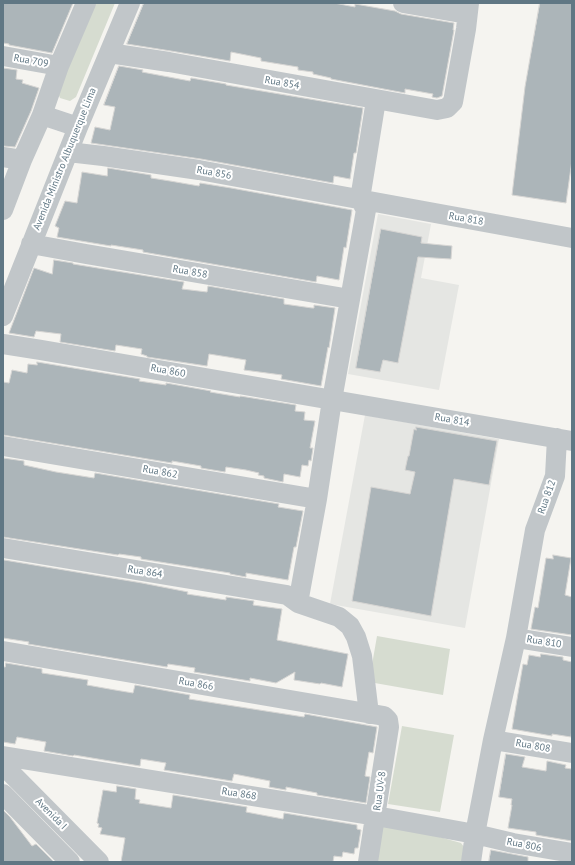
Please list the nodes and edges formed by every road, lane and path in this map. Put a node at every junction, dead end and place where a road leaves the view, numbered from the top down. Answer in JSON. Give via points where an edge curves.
{"nodes":[{"id":1,"x":86,"y":3,"type":"edge"},
{"id":2,"x":130,"y":3,"type":"edge"},
{"id":3,"x":403,"y":3,"type":"edge"},
{"id":4,"x":468,"y":9,"type":"edge"},
{"id":5,"x":109,"y":53,"type":"junction"},
{"id":6,"x":3,"y":56,"type":"edge"},
{"id":7,"x":59,"y":66,"type":"junction"},
{"id":8,"x":376,"y":100,"type":"junction"},
{"id":9,"x":42,"y":115,"type":"junction"},
{"id":10,"x":78,"y":127,"type":"junction"},
{"id":11,"x":68,"y":152,"type":"junction"},
{"id":12,"x":12,"y":159,"type":"edge"},
{"id":13,"x":360,"y":199,"type":"junction"},
{"id":14,"x":3,"y":210,"type":"edge"},
{"id":15,"x":572,"y":238,"type":"edge"},
{"id":16,"x":31,"y":244,"type":"junction"},
{"id":17,"x":350,"y":299,"type":"junction"},
{"id":18,"x":3,"y":316,"type":"edge"},
{"id":19,"x":3,"y":344,"type":"edge"},
{"id":20,"x":332,"y":400,"type":"junction"},
{"id":21,"x":565,"y":439,"type":"edge"},
{"id":22,"x":3,"y":446,"type":"edge"},
{"id":23,"x":563,"y":476,"type":"edge"},
{"id":24,"x":317,"y":499,"type":"junction"},
{"id":25,"x":3,"y":548,"type":"edge"},
{"id":26,"x":293,"y":599,"type":"junction"},
{"id":27,"x":516,"y":638,"type":"junction"},
{"id":28,"x":572,"y":647,"type":"edge"},
{"id":29,"x":3,"y":651,"type":"edge"},
{"id":30,"x":379,"y":717,"type":"junction"},
{"id":31,"x":493,"y":740,"type":"junction"},
{"id":32,"x":572,"y":753,"type":"edge"},
{"id":33,"x":3,"y":756,"type":"edge"},
{"id":34,"x":3,"y":765,"type":"edge"},
{"id":35,"x":3,"y":794,"type":"edge"},
{"id":36,"x":376,"y":816,"type":"junction"},
{"id":37,"x":475,"y":834,"type":"junction"},
{"id":38,"x":572,"y":853,"type":"edge"},
{"id":39,"x":88,"y":858,"type":"edge"},
{"id":40,"x":70,"y":862,"type":"edge"},
{"id":41,"x":368,"y":862,"type":"edge"},
{"id":42,"x":471,"y":862,"type":"edge"}],
"edges":[{"from":1,"to":7,"type":"street"},
{"from":2,"to":5,"type":"street","name":"Avenida Ministro Albuquerque Lima"},
{"from":3,"to":4,"type":"street"},
{"from":4,"to":8,"type":"street","name":"Rua 854","via":[[453,102],[447,108],[437,110]]},
{"from":5,"to":8,"type":"street","name":"Rua 854"},
{"from":5,"to":10,"type":"street","name":"Avenida Ministro Albuquerque Lima"},
{"from":6,"to":7,"type":"street","name":"Rua 709"},
{"from":7,"to":9,"type":"street"},
{"from":8,"to":13,"type":"street"},
{"from":9,"to":10,"type":"street"},
{"from":9,"to":12,"type":"street"},
{"from":10,"to":11,"type":"street","name":"Avenida Ministro Albuquerque Lima"},
{"from":11,"to":13,"type":"street","name":"Rua 856","via":[[199,170]]},
{"from":11,"to":16,"type":"street","name":"Avenida Ministro Albuquerque Lima"},
{"from":12,"to":14,"type":"street"},
{"from":13,"to":15,"type":"street","name":"Rua 818"},
{"from":13,"to":17,"type":"street","via":[[366,210]]},
{"from":16,"to":17,"type":"street","name":"Rua 858"},
{"from":16,"to":18,"type":"street","name":"Avenida Ministro Albuquerque Lima"},
{"from":17,"to":20,"type":"street"},
{"from":19,"to":20,"type":"street","name":"Rua 860"},
{"from":20,"to":21,"type":"street","name":"Rua 814"},
{"from":20,"to":24,"type":"street"},
{"from":21,"to":23,"type":"street","name":"Rua 812"},
{"from":22,"to":24,"type":"street","name":"Rua 862"},
{"from":23,"to":27,"type":"street","name":"Rua 812","via":[[535,530]]},
{"from":24,"to":26,"type":"street"},
{"from":25,"to":26,"type":"street","name":"Rua 864"},
{"from":26,"to":30,"type":"street","name":"Rua 864","via":[[339,617],[350,626],[356,637]]},
{"from":27,"to":28,"type":"street","name":"Rua 810"},
{"from":27,"to":31,"type":"street","name":"Rua 812"},
{"from":29,"to":30,"type":"street","name":"Rua 866"},
{"from":30,"to":36,"type":"street","name":"Rua UV-8","via":[[389,727]]},
{"from":31,"to":32,"type":"street","name":"Rua 808"},
{"from":31,"to":37,"type":"street","name":"Rua 812"},
{"from":33,"to":36,"type":"street","name":"Rua 868"},
{"from":34,"to":39,"type":"street","name":"Avenida I"},
{"from":35,"to":40,"type":"street","name":"Avenida I"},
{"from":36,"to":37,"type":"street","name":"Rua 868"},
{"from":36,"to":41,"type":"street","name":"Rua UV-8"},
{"from":37,"to":38,"type":"street","name":"Rua 806"},
{"from":37,"to":42,"type":"street","name":"Rua 812"}]}
